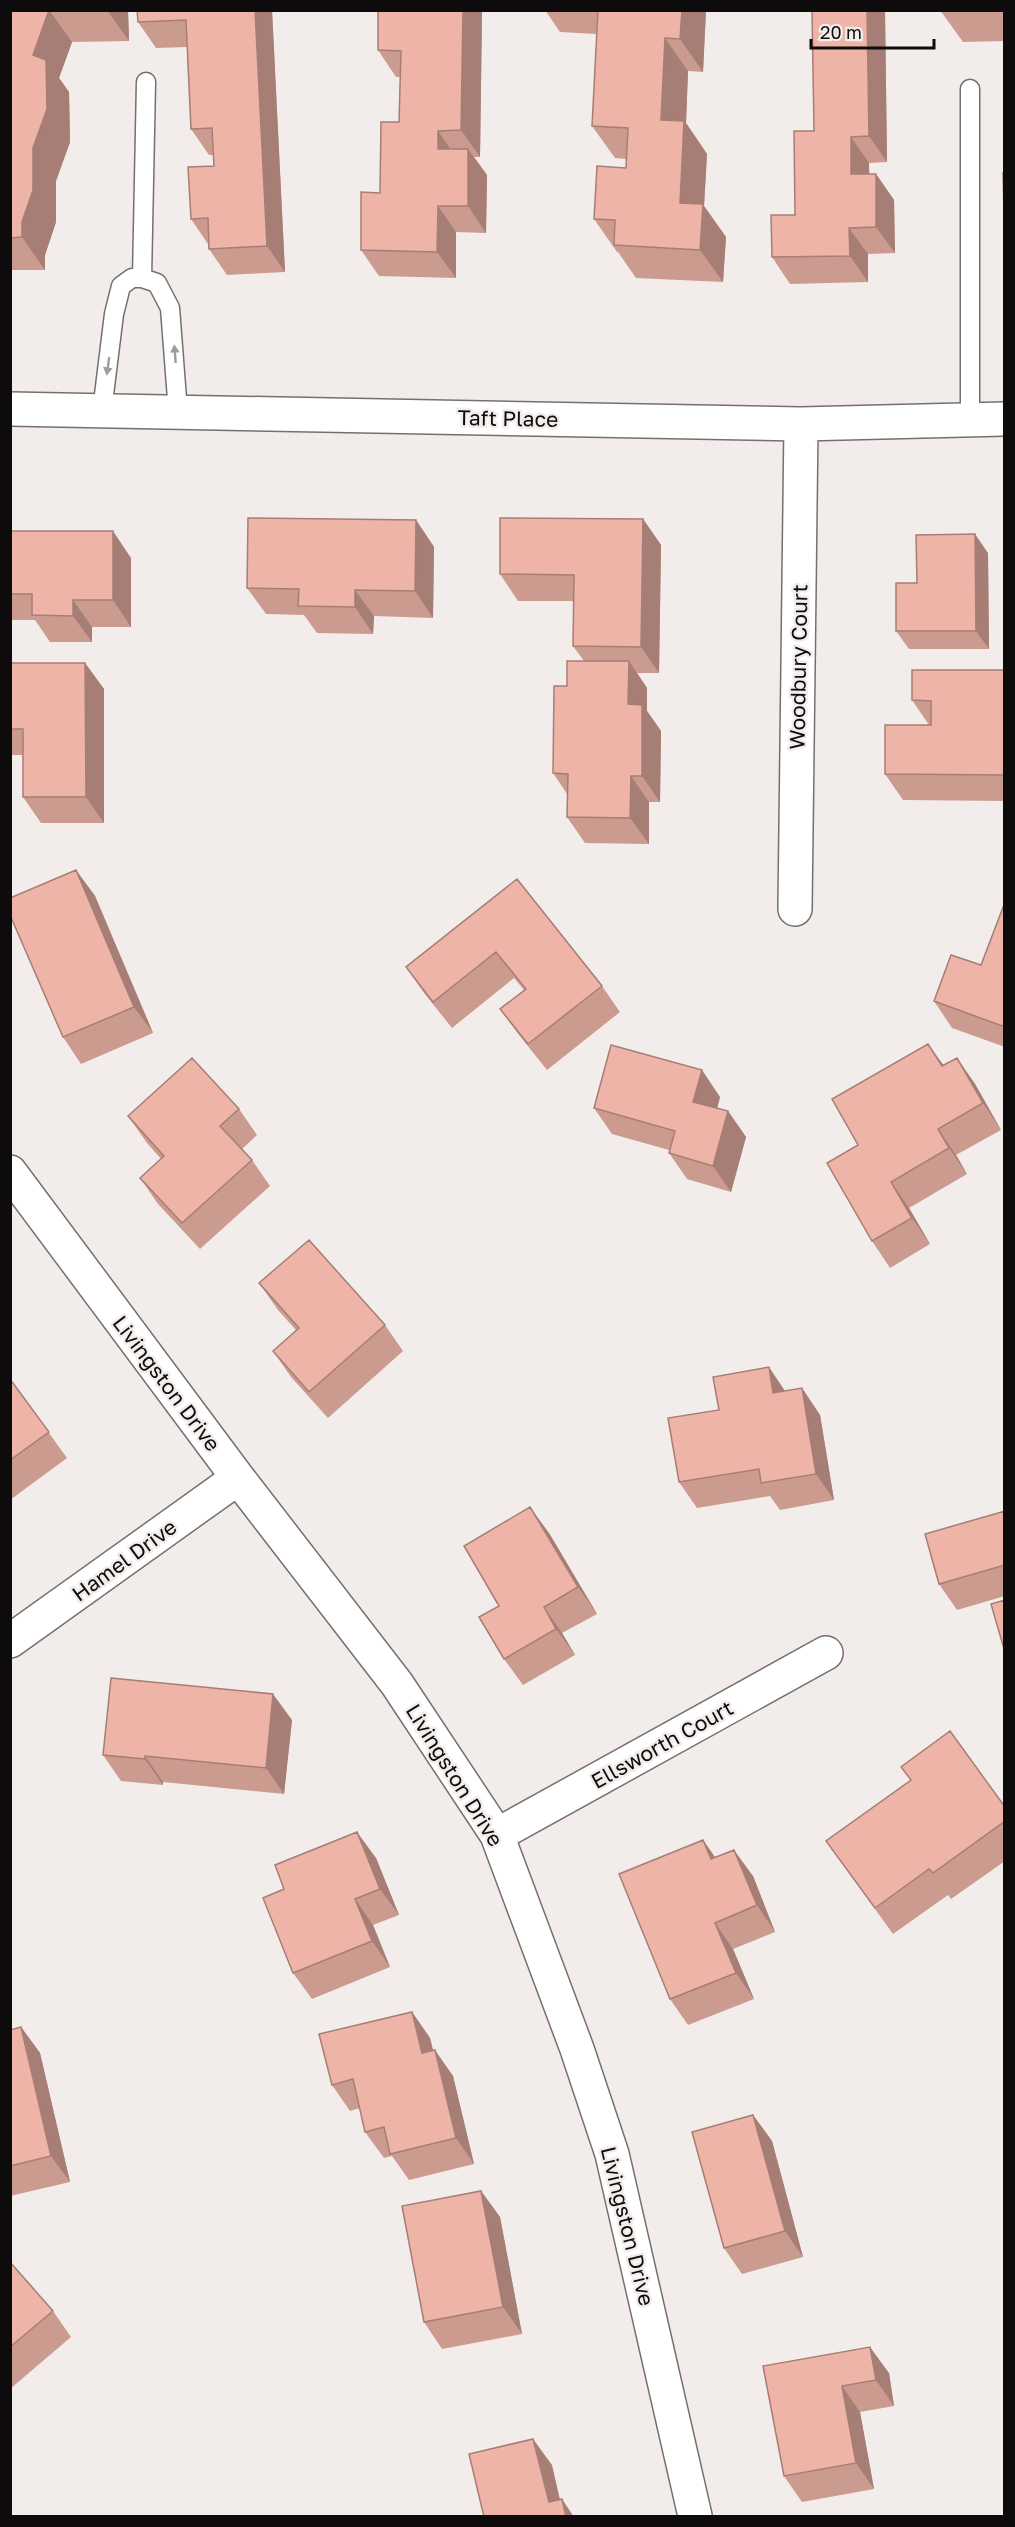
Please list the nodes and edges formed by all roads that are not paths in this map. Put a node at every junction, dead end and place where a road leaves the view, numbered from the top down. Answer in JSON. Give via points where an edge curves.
{"nodes":[{"id":1,"x":146,"y":82,"type":"dead end"},
{"id":2,"x":970,"y":89,"type":"dead end"},
{"id":3,"x":142,"y":278,"type":"junction"},
{"id":4,"x":10,"y":409,"type":"edge"},
{"id":5,"x":102,"y":411,"type":"junction"},
{"id":6,"x":178,"y":412,"type":"junction"},
{"id":7,"x":1005,"y":419,"type":"edge"},
{"id":8,"x":970,"y":420,"type":"junction"},
{"id":9,"x":801,"y":424,"type":"junction"},
{"id":10,"x":795,"y":909,"type":"dead end"},
{"id":11,"x":10,"y":1172,"type":"edge"},
{"id":12,"x":238,"y":1478,"type":"junction"},
{"id":13,"x":10,"y":1641,"type":"edge"},
{"id":14,"x":826,"y":1653,"type":"dead end"},
{"id":15,"x":497,"y":1834,"type":"junction"},
{"id":16,"x":695,"y":2517,"type":"edge"}],
"edges":[{"from":1,"to":3,"type":"lane"},
{"from":2,"to":8,"type":"lane"},
{"from":3,"to":5,"type":"lane","one_way":true,"via":[[132,278],[121,286]]},
{"from":6,"to":3,"type":"lane","one_way":true,"via":[[170,308],[157,284]]},
{"from":4,"to":5,"type":"street","name":"Taft Place"},
{"from":5,"to":6,"type":"street","name":"Taft Place"},
{"from":6,"to":9,"type":"street","name":"Taft Place"},
{"from":7,"to":8,"type":"street","name":"Taft Place"},
{"from":8,"to":9,"type":"street","name":"Taft Place"},
{"from":9,"to":10,"type":"street","name":"Woodbury Court"},
{"from":11,"to":12,"type":"street","name":"Livingston Drive"},
{"from":12,"to":13,"type":"street","name":"Hamel Drive"},
{"from":12,"to":15,"type":"street","name":"Livingston Drive","via":[[397,1684]]},
{"from":14,"to":15,"type":"street","name":"Ellsworth Court"},
{"from":15,"to":16,"type":"street","name":"Livingston Drive","via":[[612,2154]]}]}
